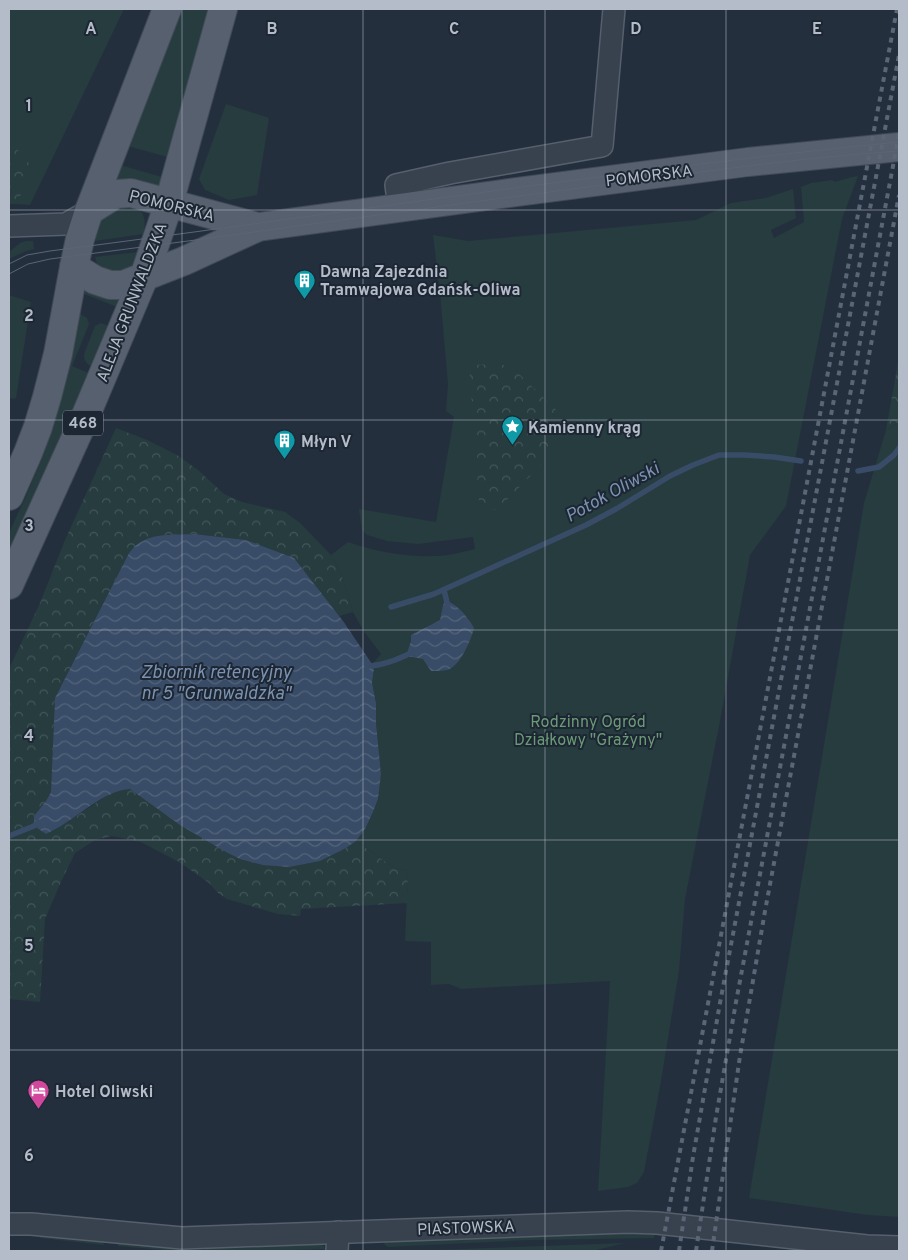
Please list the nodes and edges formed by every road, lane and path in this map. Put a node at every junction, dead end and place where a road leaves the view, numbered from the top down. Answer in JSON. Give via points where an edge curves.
{"nodes":[{"id":1,"x":167,"y":9,"type":"edge"},
{"id":2,"x":223,"y":9,"type":"edge"},
{"id":3,"x":614,"y":9,"type":"edge"},
{"id":4,"x":899,"y":147,"type":"edge"},
{"id":5,"x":398,"y":196,"type":"junction"},
{"id":6,"x":169,"y":203,"type":"junction"},
{"id":7,"x":89,"y":211,"type":"junction"},
{"id":8,"x":9,"y":226,"type":"edge"},
{"id":9,"x":258,"y":227,"type":"junction"},
{"id":10,"x":74,"y":267,"type":"junction"},
{"id":11,"x":144,"y":277,"type":"junction"},
{"id":12,"x":9,"y":496,"type":"edge"},
{"id":13,"x":9,"y":585,"type":"edge"},
{"id":14,"x":9,"y":1216,"type":"edge"},
{"id":15,"x":9,"y":1224,"type":"edge"},
{"id":16,"x":31,"y":1224,"type":"junction"},
{"id":17,"x":338,"y":1242,"type":"edge"},
{"id":18,"x":899,"y":1247,"type":"edge"},
{"id":19,"x":867,"y":1249,"type":"edge"}],
"edges":[{"from":1,"to":7,"type":"main road","number":"468"},
{"from":2,"to":6,"type":"main road","name":"ALEJA GRUNWALDZKA","number":"468"},
{"from":3,"to":5,"type":"street","name":"POMORSKA","via":[[602,146],[450,173]]},
{"from":4,"to":5,"type":"main road","name":"POMORSKA"},
{"from":5,"to":9,"type":"main road","name":"POMORSKA"},
{"from":6,"to":7,"type":"main road","name":"POMORSKA","via":[[131,192],[116,194]]},
{"from":6,"to":9,"type":"main road","name":"POMORSKA"},
{"from":6,"to":11,"type":"main road","name":"ALEJA GRUNWALDZKA","number":"468"},
{"from":7,"to":8,"type":"street","via":[[66,224]]},
{"from":7,"to":10,"type":"main road","number":"468"},
{"from":9,"to":11,"type":"main road","name":"POMORSKA"},
{"from":10,"to":11,"type":"main road","name":"POMORSKA","via":[[110,285],[123,285]]},
{"from":10,"to":12,"type":"main road","number":"468","via":[[58,354],[44,407]]},
{"from":11,"to":13,"type":"main road","name":"ALEJA GRUNWALDZKA","number":"468"},
{"from":14,"to":16,"type":"street","name":"PIASTOWSKA"},
{"from":15,"to":16,"type":"street","name":"PIASTOWSKA"},
{"from":16,"to":17,"type":"street","name":"PIASTOWSKA","via":[[182,1238]]},
{"from":17,"to":19,"type":"street","name":"PIASTOWSKA","via":[[628,1222]]},
{"from":18,"to":19,"type":"street","name":"PIASTOWSKA"}]}
